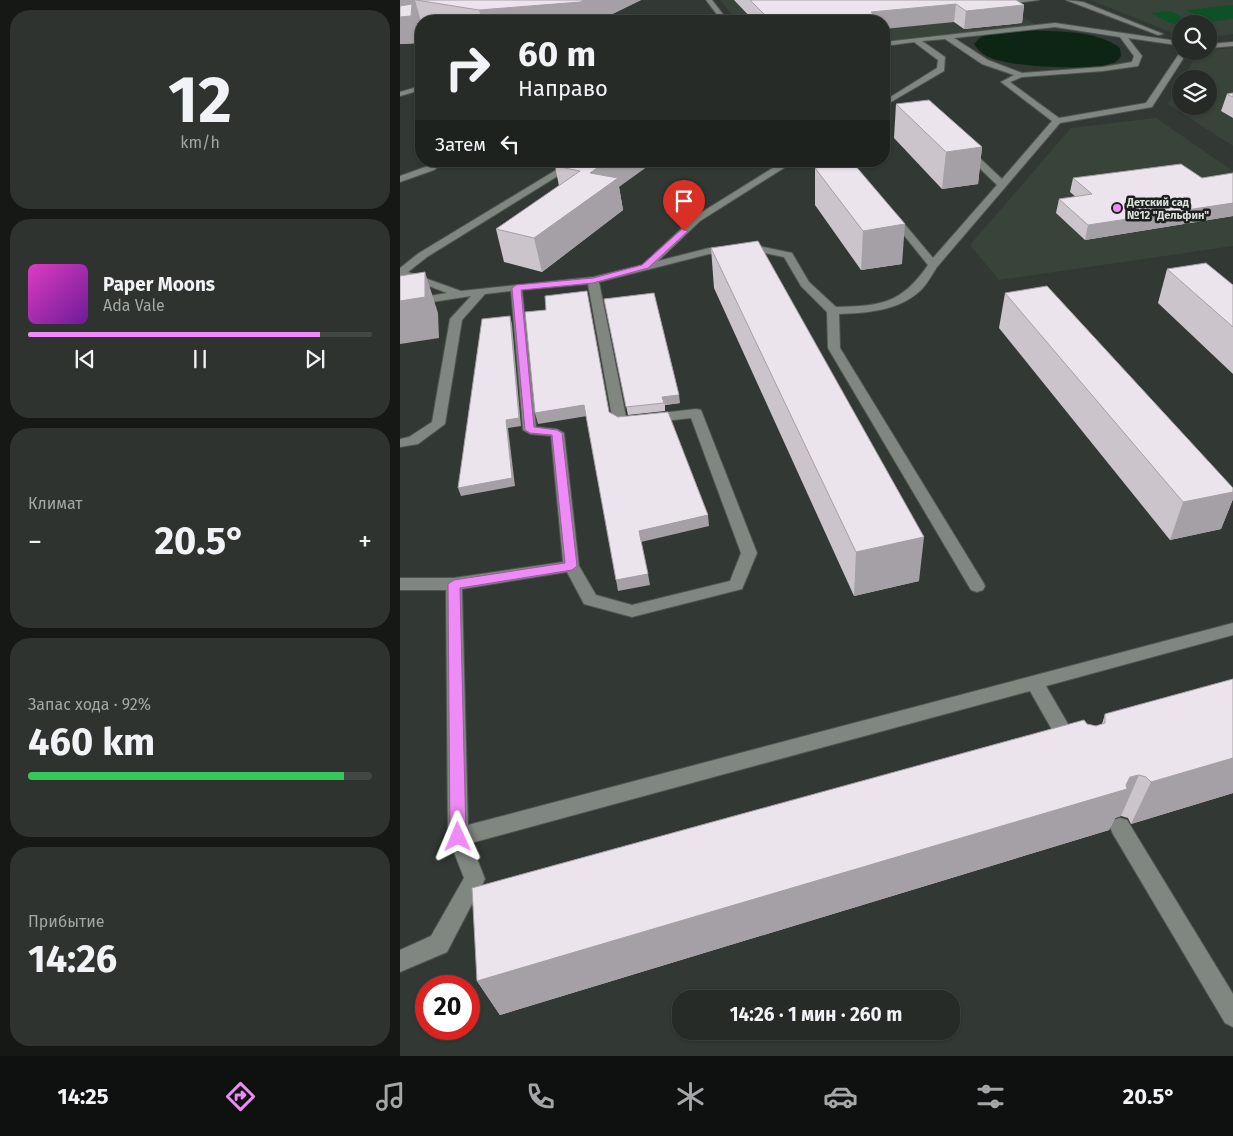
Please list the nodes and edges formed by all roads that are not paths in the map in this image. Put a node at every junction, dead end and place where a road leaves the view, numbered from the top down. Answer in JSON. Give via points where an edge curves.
{"nodes":[{"id":1,"x":709,"y":0,"type":"edge"},
{"id":2,"x":1036,"y":0,"type":"edge"},
{"id":3,"x":1069,"y":0,"type":"edge"},
{"id":4,"x":1020,"y":1,"type":"edge"},
{"id":5,"x":996,"y":4,"type":"edge"},
{"id":6,"x":720,"y":15,"type":"edge"},
{"id":7,"x":415,"y":27,"type":"edge"},
{"id":8,"x":400,"y":30,"type":"edge"},
{"id":9,"x":1122,"y":35,"type":"junction"},
{"id":10,"x":947,"y":37,"type":"junction"},
{"id":11,"x":915,"y":40,"type":"junction"},
{"id":12,"x":1172,"y":41,"type":"edge"},
{"id":13,"x":890,"y":43,"type":"edge"},
{"id":14,"x":1172,"y":43,"type":"edge"},
{"id":15,"x":1233,"y":44,"type":"edge"},
{"id":16,"x":1217,"y":45,"type":"edge"},
{"id":17,"x":1179,"y":60,"type":"edge"},
{"id":18,"x":1021,"y":75,"type":"junction"},
{"id":19,"x":415,"y":90,"type":"edge"},
{"id":20,"x":400,"y":94,"type":"edge"},
{"id":21,"x":890,"y":100,"type":"edge"},
{"id":22,"x":1057,"y":121,"type":"junction"},
{"id":23,"x":960,"y":144,"type":"edge"},
{"id":24,"x":432,"y":167,"type":"edge"},
{"id":25,"x":568,"y":167,"type":"edge"},
{"id":26,"x":781,"y":167,"type":"edge"},
{"id":27,"x":400,"y":179,"type":"edge"},
{"id":28,"x":1003,"y":185,"type":"junction"},
{"id":29,"x":885,"y":207,"type":"edge"},
{"id":30,"x":933,"y":265,"type":"junction"},
{"id":31,"x":645,"y":266,"type":"junction"},
{"id":32,"x":401,"y":273,"type":"edge"},
{"id":33,"x":593,"y":280,"type":"junction"},
{"id":34,"x":516,"y":288,"type":"junction"},
{"id":35,"x":482,"y":291,"type":"junction"},
{"id":36,"x":460,"y":294,"type":"junction"},
{"id":37,"x":400,"y":304,"type":"edge"},
{"id":38,"x":833,"y":311,"type":"junction"},
{"id":39,"x":400,"y":443,"type":"edge"},
{"id":40,"x":572,"y":566,"type":"junction"},
{"id":41,"x":400,"y":584,"type":"edge"},
{"id":42,"x":454,"y":584,"type":"junction"},
{"id":43,"x":977,"y":586,"type":"dead end"},
{"id":44,"x":1233,"y":629,"type":"edge"},
{"id":45,"x":1034,"y":682,"type":"junction"},
{"id":46,"x":1080,"y":759,"type":"edge"},
{"id":47,"x":1120,"y":827,"type":"edge"},
{"id":48,"x":458,"y":837,"type":"junction"},
{"id":49,"x":400,"y":961,"type":"edge"},
{"id":50,"x":1233,"y":1015,"type":"edge"}],
"edges":[{"from":1,"to":6,"type":"street"},
{"from":2,"to":4,"type":"street"},
{"from":3,"to":12,"type":"street"},
{"from":4,"to":5,"type":"street"},
{"from":7,"to":8,"type":"street"},
{"from":9,"to":10,"type":"street","via":[[1055,25]]},
{"from":9,"to":14,"type":"street"},
{"from":9,"to":18,"type":"street","via":[[1138,56],[1134,64]]},
{"from":10,"to":11,"type":"street"},
{"from":10,"to":18,"type":"street","via":[[985,62]]},
{"from":11,"to":13,"type":"street"},
{"from":11,"to":21,"type":"street","via":[[942,60],[941,69]]},
{"from":15,"to":16,"type":"street"},
{"from":17,"to":22,"type":"street","via":[[1149,105]]},
{"from":18,"to":22,"type":"street","via":[[1005,82]]},
{"from":19,"to":20,"type":"street"},
{"from":22,"to":28,"type":"street"},
{"from":23,"to":28,"type":"street"},
{"from":24,"to":27,"type":"street"},
{"from":25,"to":32,"type":"street","via":[[423,254]]},
{"from":26,"to":31,"type":"street","via":[[697,219]]},
{"from":28,"to":30,"type":"street"},
{"from":29,"to":30,"type":"street"},
{"from":30,"to":38,"type":"street","via":[[916,289],[891,305]]},
{"from":31,"to":33,"type":"street"},
{"from":31,"to":38,"type":"street","via":[[709,251],[754,248],[788,255],[805,284]]},
{"from":32,"to":36,"type":"street"},
{"from":33,"to":34,"type":"street"},
{"from":33,"to":40,"type":"street","via":[[620,422],[696,413],[749,553],[736,585],[632,611],[590,600]]},
{"from":34,"to":35,"type":"street"},
{"from":34,"to":40,"type":"street","via":[[530,430],[557,433]]},
{"from":35,"to":36,"type":"street"},
{"from":35,"to":39,"type":"street","via":[[456,319],[438,424],[412,441]]},
{"from":36,"to":37,"type":"street"},
{"from":38,"to":43,"type":"street","via":[[834,348]]},
{"from":40,"to":42,"type":"street"},
{"from":41,"to":42,"type":"street"},
{"from":42,"to":48,"type":"street"},
{"from":44,"to":45,"type":"street"},
{"from":45,"to":46,"type":"street"},
{"from":45,"to":48,"type":"street"},
{"from":47,"to":50,"type":"street"},
{"from":48,"to":49,"type":"street","via":[[475,879],[439,944]]}]}
